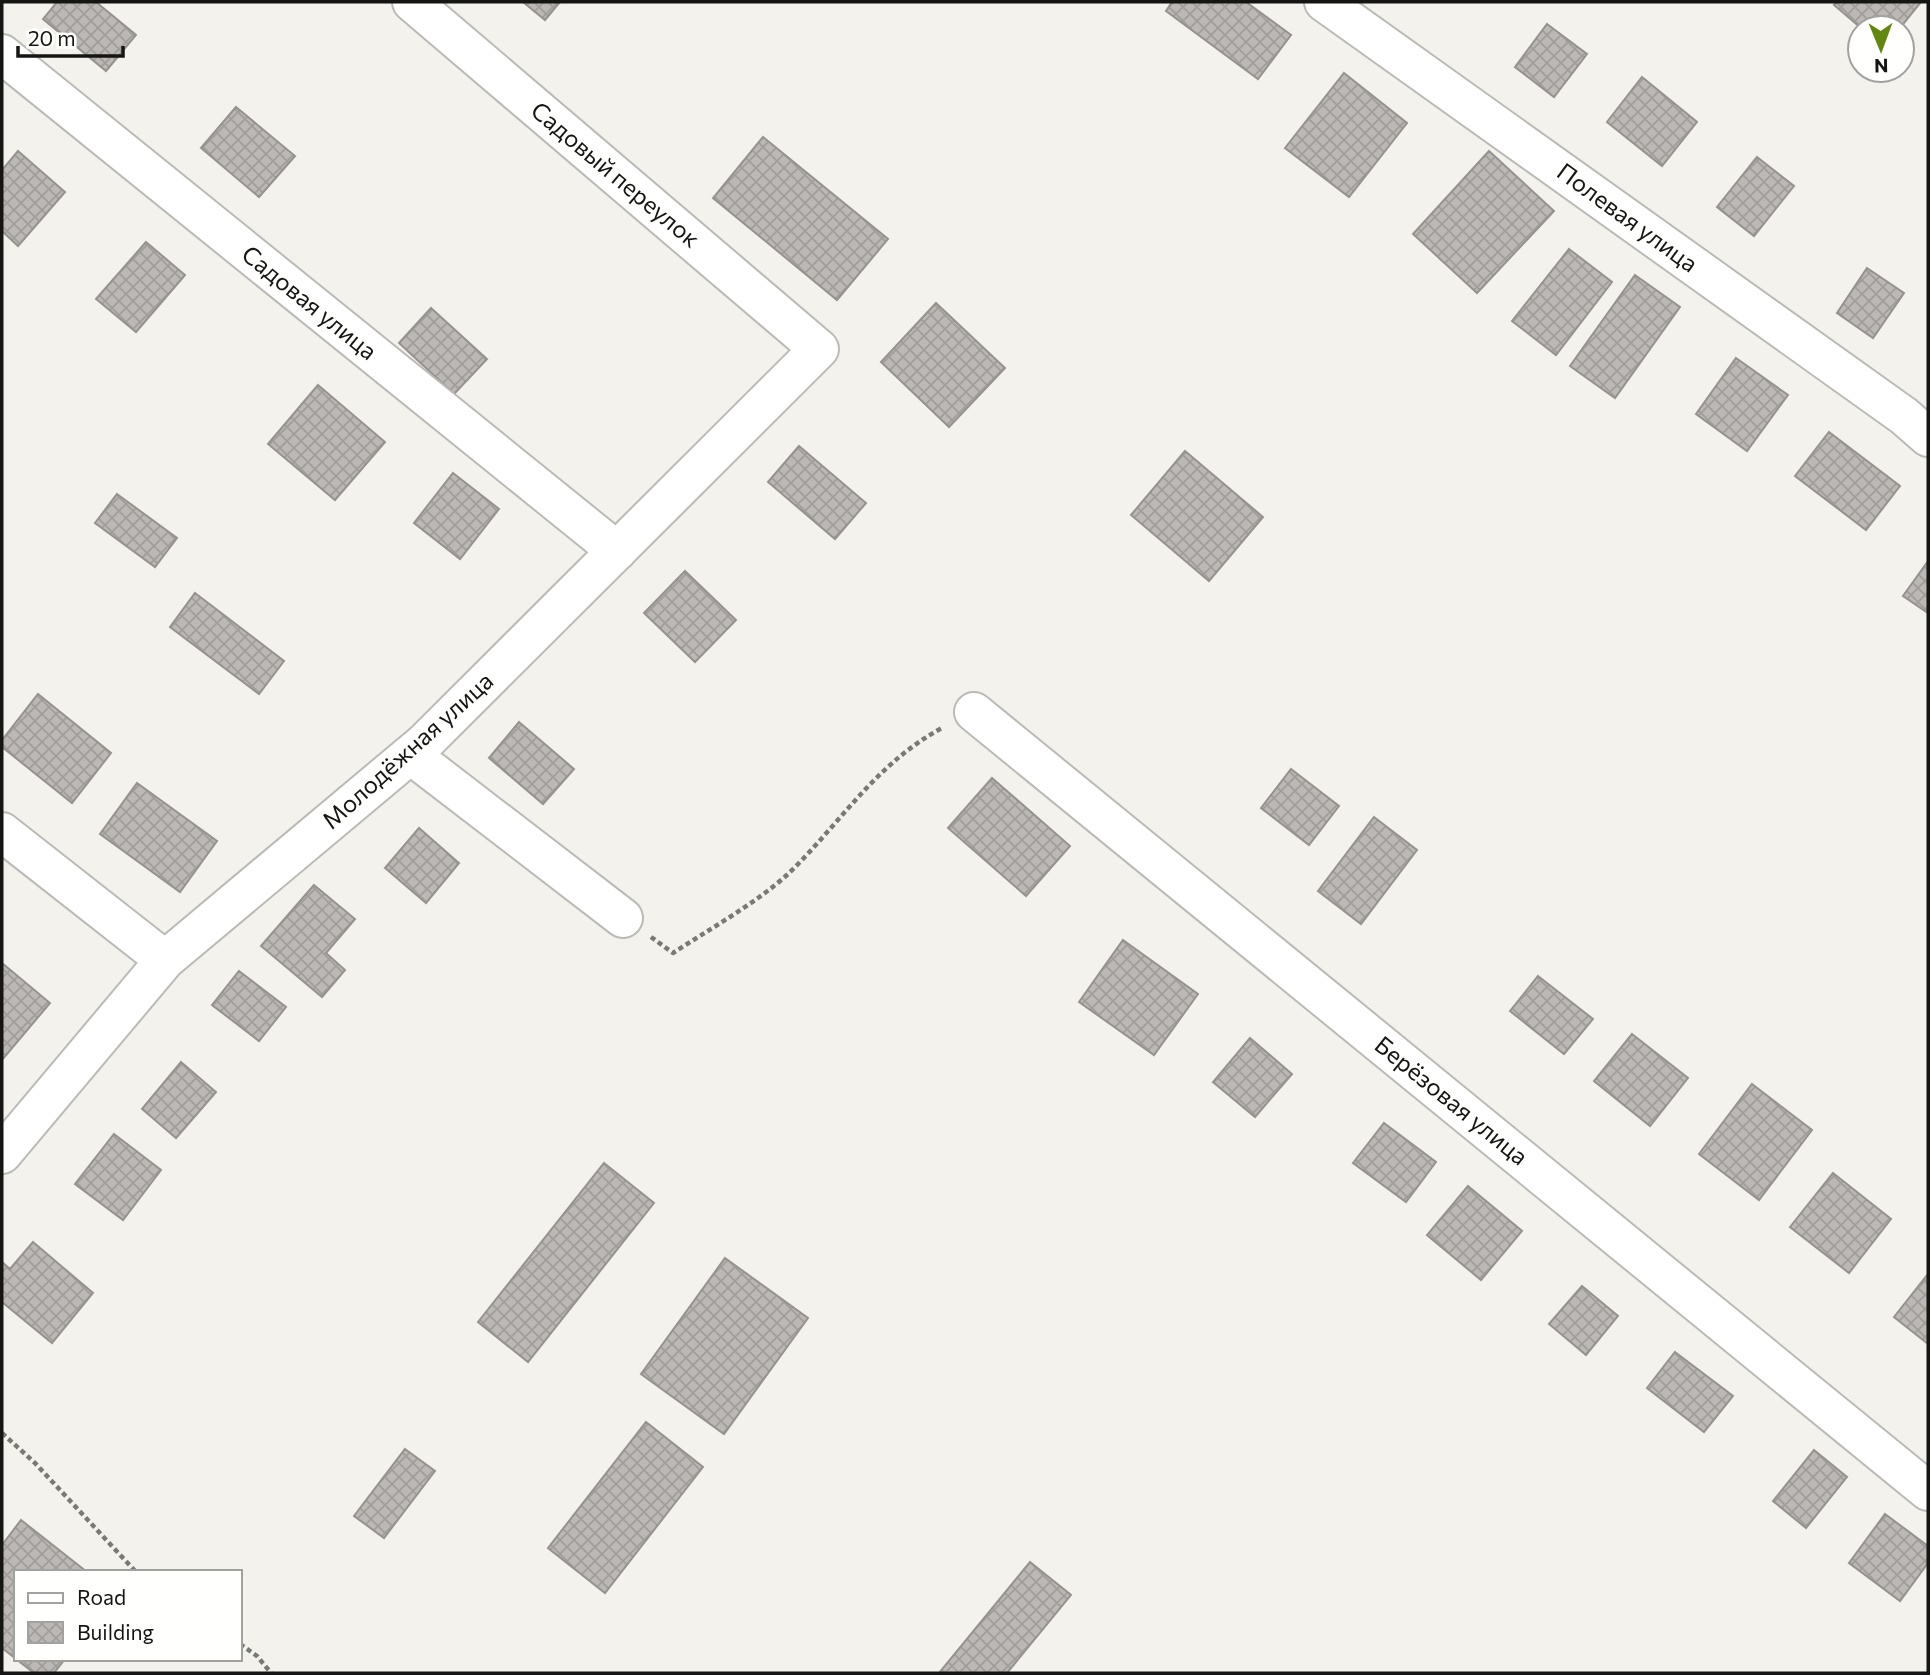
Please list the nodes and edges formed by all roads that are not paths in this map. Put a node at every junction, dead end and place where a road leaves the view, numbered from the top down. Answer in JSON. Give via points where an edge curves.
{"nodes":[{"id":1,"x":412,"y":2,"type":"edge"},
{"id":2,"x":1324,"y":2,"type":"edge"},
{"id":3,"x":2,"y":54,"type":"edge"},
{"id":4,"x":819,"y":349,"type":"joint"},
{"id":5,"x":1928,"y":437,"type":"edge"},
{"id":6,"x":617,"y":551,"type":"junction"},
{"id":7,"x":974,"y":712,"type":"road end"},
{"id":8,"x":411,"y":755,"type":"junction"},
{"id":9,"x":2,"y":832,"type":"edge"},
{"id":10,"x":623,"y":918,"type":"road end"},
{"id":11,"x":165,"y":960,"type":"junction"},
{"id":12,"x":2,"y":1154,"type":"edge"},
{"id":13,"x":1928,"y":1491,"type":"edge"}],
"edges":[{"from":1,"to":4,"type":"street","name":"Садовый переулок"},
{"from":2,"to":5,"type":"street","name":"Полевая улица"},
{"from":3,"to":6,"type":"street","name":"Садовая улица"},
{"from":4,"to":6,"type":"street","name":"Молодёжная улица"},
{"from":6,"to":8,"type":"street","name":"Молодёжная улица"},
{"from":7,"to":13,"type":"street","name":"Берёзовая улица"},
{"from":8,"to":10,"type":"street"},
{"from":8,"to":11,"type":"street","name":"Молодёжная улица"},
{"from":9,"to":11,"type":"street"},
{"from":11,"to":12,"type":"street","name":"Молодёжная улица"}]}
